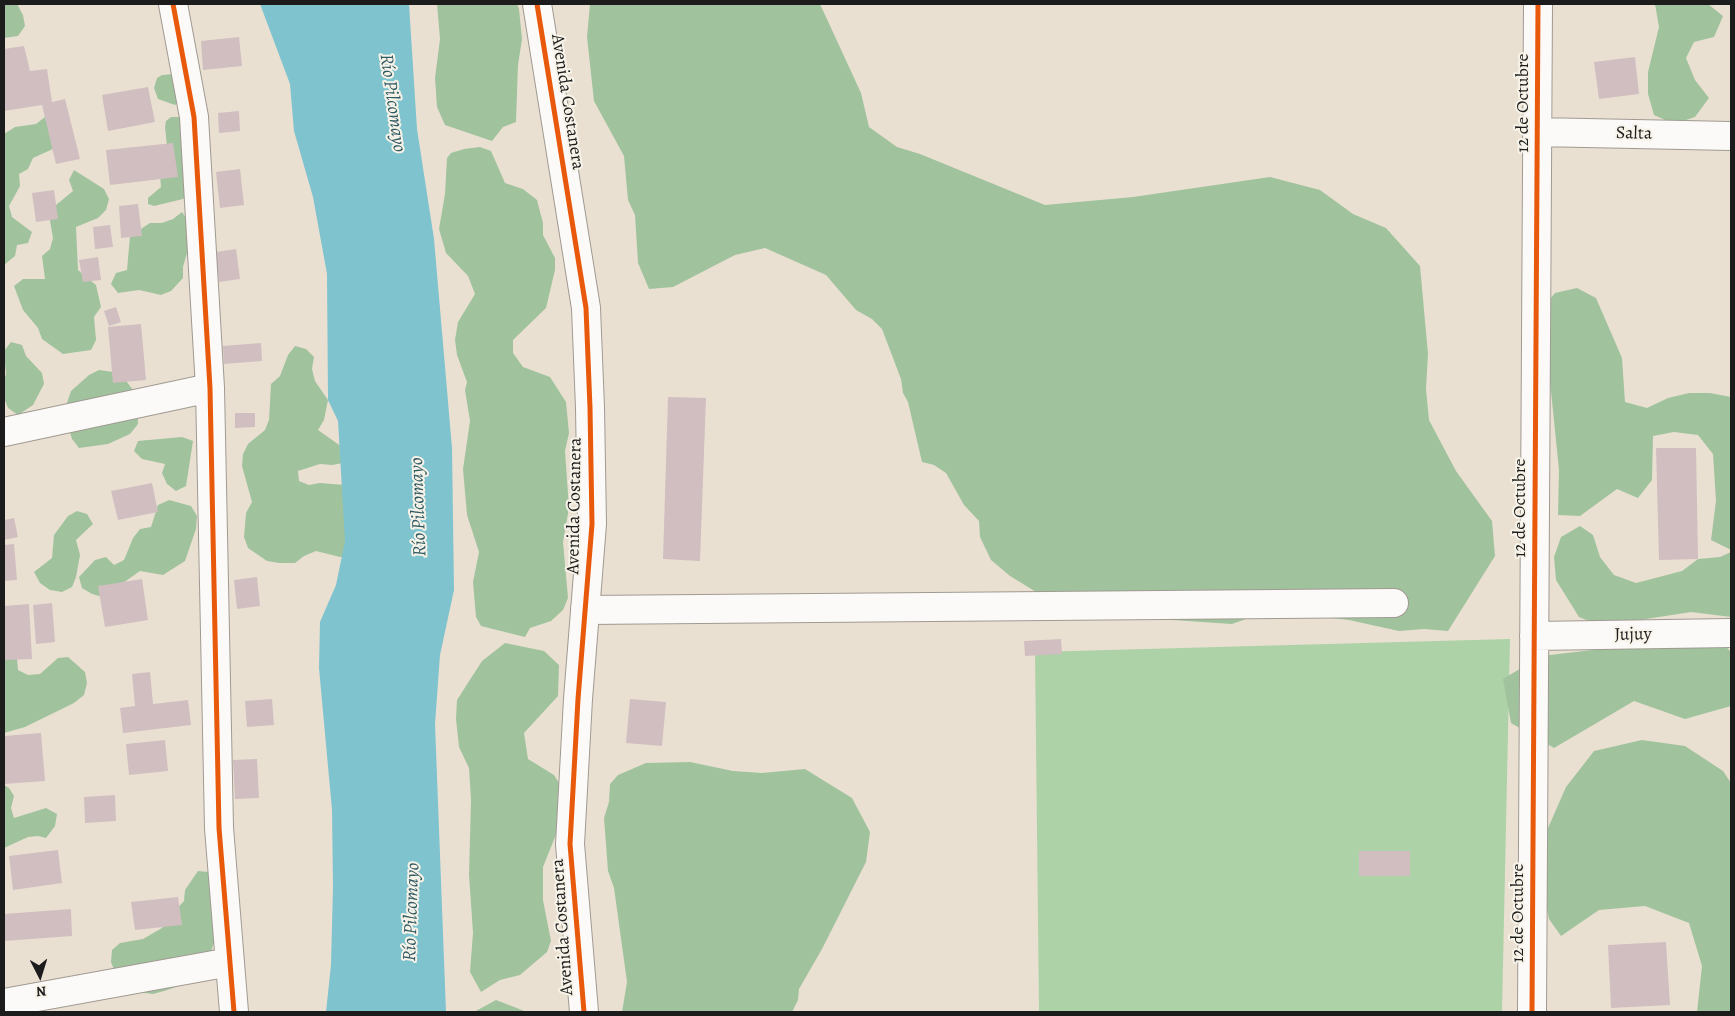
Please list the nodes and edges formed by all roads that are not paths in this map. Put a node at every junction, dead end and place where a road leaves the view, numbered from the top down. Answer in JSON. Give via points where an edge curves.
{"nodes":[{"id":1,"x":173,"y":4,"type":"edge"},
{"id":2,"x":537,"y":4,"type":"edge"},
{"id":3,"x":1538,"y":4,"type":"edge"},
{"id":4,"x":1537,"y":132,"type":"junction"},
{"id":5,"x":1731,"y":136,"type":"edge"},
{"id":6,"x":210,"y":388,"type":"junction"},
{"id":7,"x":4,"y":432,"type":"edge"},
{"id":8,"x":1394,"y":603,"type":"dead end"},
{"id":9,"x":585,"y":610,"type":"junction"},
{"id":10,"x":1731,"y":633,"type":"edge"},
{"id":11,"x":1534,"y":636,"type":"junction"},
{"id":12,"x":230,"y":962,"type":"junction"},
{"id":13,"x":4,"y":1003,"type":"edge"},
{"id":14,"x":234,"y":1012,"type":"edge"},
{"id":15,"x":584,"y":1012,"type":"edge"},
{"id":16,"x":1532,"y":1012,"type":"edge"}],
"edges":[{"from":1,"to":6,"type":"street","via":[[194,116]]},
{"from":2,"to":9,"type":"street","name":"Avenida Costanera","via":[[586,308],[592,524]]},
{"from":3,"to":4,"type":"street","name":"12 de Octubre"},
{"from":4,"to":5,"type":"street","name":"Salta"},
{"from":4,"to":11,"type":"street","name":"12 de Octubre"},
{"from":6,"to":7,"type":"street"},
{"from":6,"to":12,"type":"street","via":[[219,828]]},
{"from":8,"to":9,"type":"street"},
{"from":9,"to":15,"type":"street","name":"Avenida Costanera","via":[[570,844]]},
{"from":10,"to":11,"type":"street","name":"Jujuy"},
{"from":11,"to":16,"type":"street","name":"12 de Octubre"},
{"from":12,"to":13,"type":"street"},
{"from":12,"to":14,"type":"street"}]}
